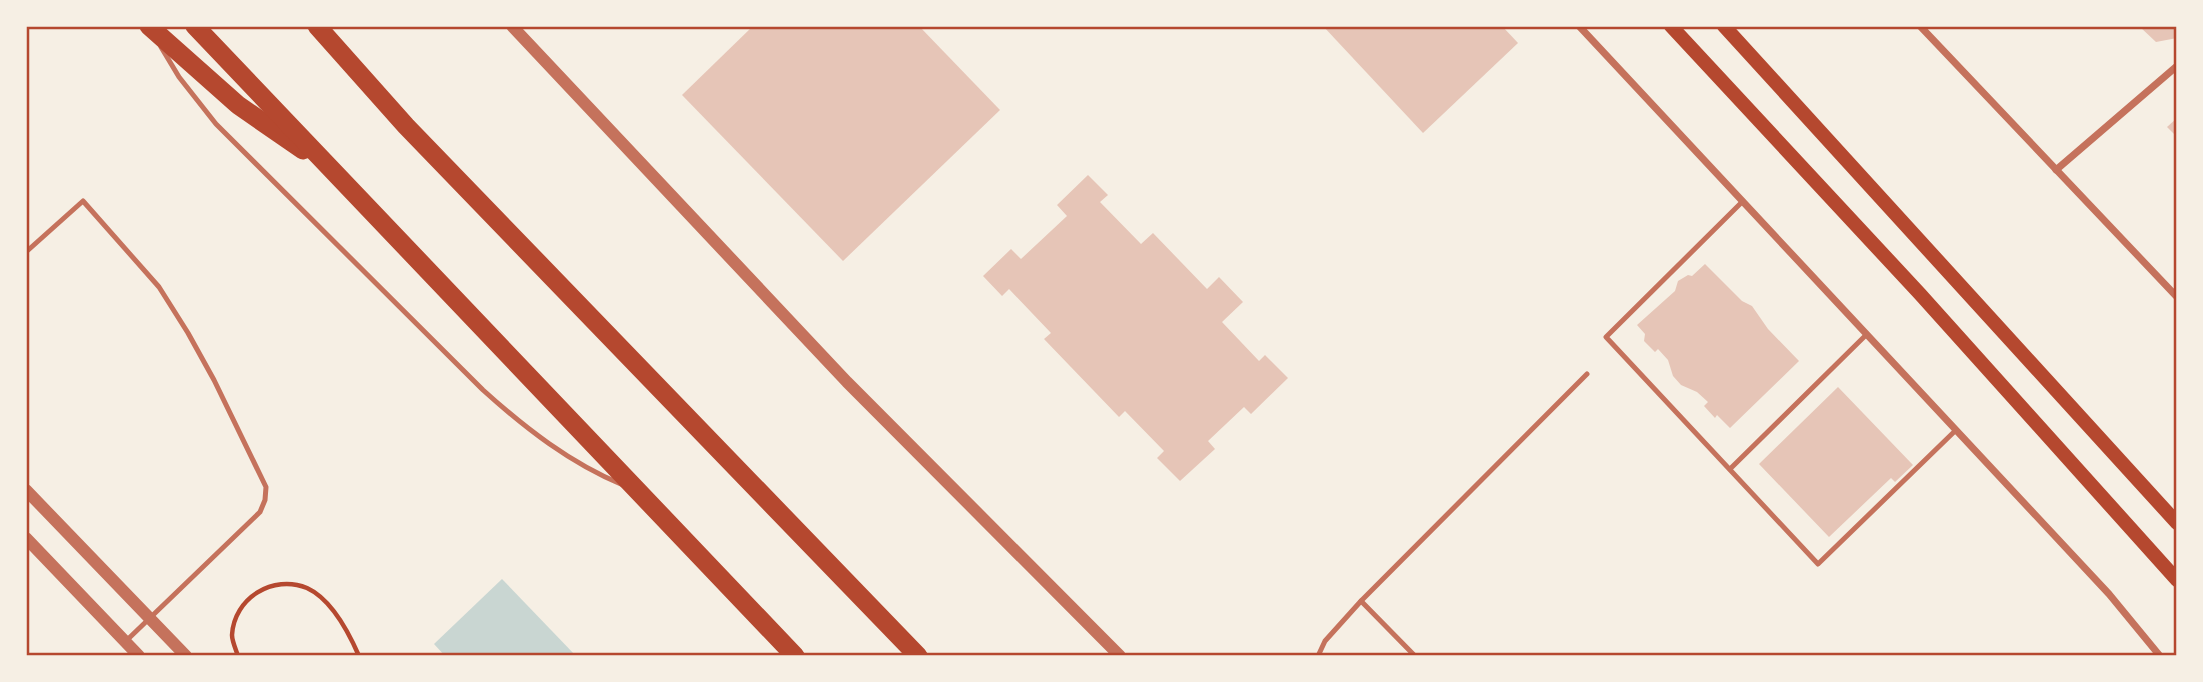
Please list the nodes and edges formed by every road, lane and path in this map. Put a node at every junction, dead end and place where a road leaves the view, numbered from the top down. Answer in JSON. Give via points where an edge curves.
{"nodes":[{"id":1,"x":149,"y":26,"type":"edge"},
{"id":2,"x":195,"y":26,"type":"edge"},
{"id":3,"x":317,"y":26,"type":"edge"},
{"id":4,"x":512,"y":26,"type":"edge"},
{"id":5,"x":1579,"y":26,"type":"edge"},
{"id":6,"x":1671,"y":26,"type":"edge"},
{"id":7,"x":1724,"y":26,"type":"edge"},
{"id":8,"x":1920,"y":26,"type":"edge"},
{"id":9,"x":2177,"y":66,"type":"edge"},
{"id":10,"x":326,"y":164,"type":"junction"},
{"id":11,"x":2056,"y":170,"type":"junction"},
{"id":12,"x":1743,"y":201,"type":"junction"},
{"id":13,"x":26,"y":252,"type":"edge"},
{"id":14,"x":2177,"y":297,"type":"edge"},
{"id":15,"x":1867,"y":334,"type":"junction"},
{"id":16,"x":1587,"y":374,"type":"dead end"},
{"id":17,"x":1957,"y":430,"type":"junction"},
{"id":18,"x":1730,"y":469,"type":"junction"},
{"id":19,"x":26,"y":489,"type":"edge"},
{"id":20,"x":639,"y":492,"type":"junction"},
{"id":21,"x":2177,"y":523,"type":"edge"},
{"id":22,"x":26,"y":538,"type":"edge"},
{"id":23,"x":2177,"y":580,"type":"edge"},
{"id":24,"x":1362,"y":601,"type":"junction"},
{"id":25,"x":149,"y":618,"type":"junction"},
{"id":26,"x":125,"y":641,"type":"junction"},
{"id":27,"x":139,"y":656,"type":"edge"},
{"id":28,"x":186,"y":656,"type":"edge"},
{"id":29,"x":237,"y":656,"type":"edge"},
{"id":30,"x":359,"y":656,"type":"edge"},
{"id":31,"x":795,"y":656,"type":"edge"},
{"id":32,"x":918,"y":656,"type":"edge"},
{"id":33,"x":1120,"y":656,"type":"edge"},
{"id":34,"x":1318,"y":656,"type":"edge"},
{"id":35,"x":1415,"y":656,"type":"edge"},
{"id":36,"x":2160,"y":656,"type":"edge"}],
"edges":[{"from":1,"to":10,"type":"highway","via":[[238,105]]},
{"from":1,"to":20,"type":"lane","via":[[179,77],[216,124],[506,411],[556,449]]},
{"from":2,"to":10,"type":"highway"},
{"from":3,"to":32,"type":"highway","via":[[416,136]]},
{"from":4,"to":33,"type":"street","via":[[847,382]]},
{"from":5,"to":12,"type":"street"},
{"from":6,"to":23,"type":"main road"},
{"from":7,"to":21,"type":"main road"},
{"from":8,"to":11,"type":"street"},
{"from":9,"to":11,"type":"street"},
{"from":10,"to":20,"type":"highway"},
{"from":11,"to":14,"type":"street"},
{"from":12,"to":15,"type":"street"},
{"from":12,"to":18,"type":"lane","via":[[1606,337]]},
{"from":13,"to":25,"type":"lane","via":[[83,201],[159,287],[262,475],[266,487],[260,512]]},
{"from":15,"to":17,"type":"street"},
{"from":15,"to":18,"type":"lane"},
{"from":16,"to":24,"type":"lane"},
{"from":17,"to":18,"type":"lane","via":[[1818,564]]},
{"from":17,"to":36,"type":"street"},
{"from":19,"to":25,"type":"street"},
{"from":20,"to":31,"type":"highway"},
{"from":22,"to":26,"type":"street"},
{"from":24,"to":34,"type":"lane","via":[[1325,641]]},
{"from":24,"to":35,"type":"lane"},
{"from":25,"to":26,"type":"lane"},
{"from":25,"to":28,"type":"street"},
{"from":26,"to":27,"type":"street"},
{"from":29,"to":30,"type":"path","via":[[232,636],[237,616],[248,599],[266,587],[284,583],[308,589],[332,609]]}]}
